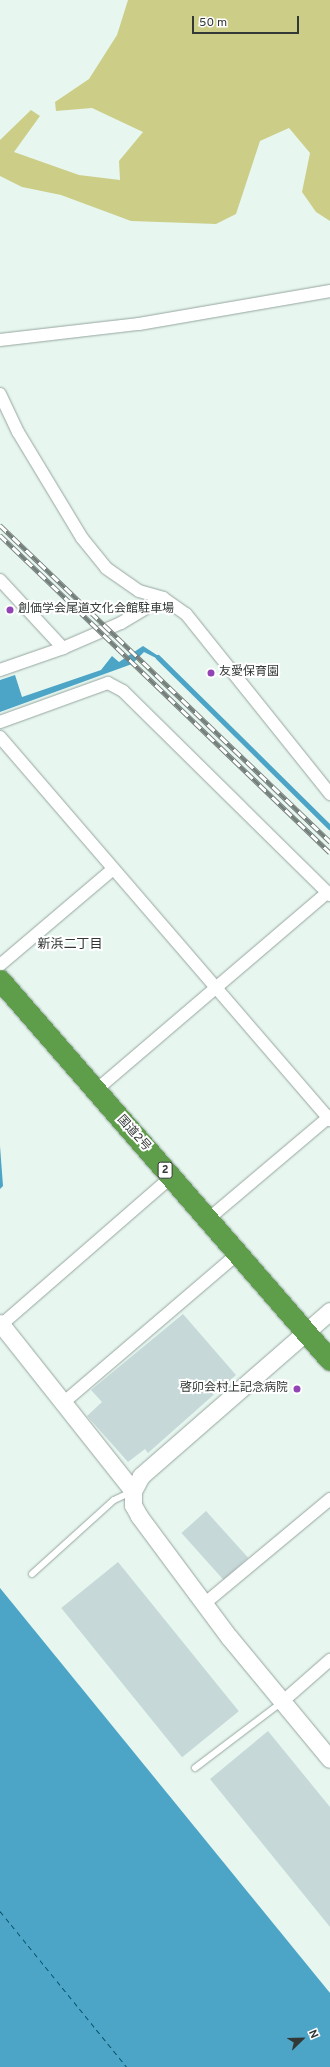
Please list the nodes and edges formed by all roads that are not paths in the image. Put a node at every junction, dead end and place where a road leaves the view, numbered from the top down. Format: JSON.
{"nodes":[{"id":1,"x":330,"y":291,"type":"edge"},
{"id":2,"x":0,"y":340,"type":"edge"},
{"id":3,"x":0,"y":394,"type":"edge"},
{"id":4,"x":0,"y":580,"type":"edge"},
{"id":5,"x":163,"y":598,"type":"junction"},
{"id":6,"x":63,"y":648,"type":"junction"},
{"id":7,"x":0,"y":670,"type":"edge"},
{"id":8,"x":0,"y":722,"type":"edge"},
{"id":9,"x":0,"y":737,"type":"edge"},
{"id":10,"x":330,"y":794,"type":"edge"},
{"id":11,"x":112,"y":870,"type":"junction"},
{"id":12,"x":329,"y":894,"type":"edge"},
{"id":13,"x":0,"y":965,"type":"edge"},
{"id":14,"x":0,"y":980,"type":"edge"},
{"id":15,"x":215,"y":987,"type":"junction"},
{"id":16,"x":95,"y":1091,"type":"junction"},
{"id":17,"x":329,"y":1118,"type":"edge"},
{"id":18,"x":172,"y":1177,"type":"junction"},
{"id":19,"x":207,"y":1220,"type":"junction"},
{"id":20,"x":236,"y":1255,"type":"junction"},
{"id":21,"x":330,"y":1311,"type":"edge"},
{"id":22,"x":1,"y":1324,"type":"edge"},
{"id":23,"x":305,"y":1332,"type":"junction"},
{"id":24,"x":330,"y":1360,"type":"edge"},
{"id":25,"x":63,"y":1403,"type":"junction"},
{"id":26,"x":133,"y":1491,"type":"junction"},
{"id":27,"x":330,"y":1499,"type":"edge"},
{"id":28,"x":32,"y":1574,"type":"dead end"},
{"id":29,"x":204,"y":1604,"type":"junction"},
{"id":30,"x":330,"y":1660,"type":"edge"},
{"id":31,"x":282,"y":1702,"type":"junction"},
{"id":32,"x":330,"y":1759,"type":"edge"},
{"id":33,"x":195,"y":1768,"type":"dead end"}],
"edges":[{"from":1,"to":2,"type":"street"},
{"from":3,"to":5,"type":"street"},
{"from":4,"to":6,"type":"street"},
{"from":5,"to":6,"type":"street"},
{"from":5,"to":10,"type":"street"},
{"from":6,"to":7,"type":"street"},
{"from":8,"to":12,"type":"street"},
{"from":9,"to":11,"type":"street"},
{"from":11,"to":13,"type":"street"},
{"from":11,"to":15,"type":"street"},
{"from":12,"to":15,"type":"street"},
{"from":14,"to":16,"type":"highway","name":"国道2号","number":"2"},
{"from":15,"to":16,"type":"street"},
{"from":15,"to":17,"type":"street"},
{"from":16,"to":18,"type":"highway","name":"国道2号","number":"2"},
{"from":17,"to":19,"type":"street"},
{"from":18,"to":19,"type":"highway","name":"国道2号","number":"2"},
{"from":18,"to":22,"type":"street"},
{"from":19,"to":20,"type":"highway","name":"国道2号","number":"2"},
{"from":20,"to":23,"type":"highway","name":"国道2号","number":"2"},
{"from":20,"to":25,"type":"street"},
{"from":21,"to":23,"type":"street"},
{"from":22,"to":25,"type":"street"},
{"from":23,"to":24,"type":"highway","name":"国道2号","number":"2"},
{"from":23,"to":26,"type":"street"},
{"from":25,"to":26,"type":"street"},
{"from":26,"to":28,"type":"lane"},
{"from":26,"to":29,"type":"street"},
{"from":27,"to":29,"type":"street"},
{"from":29,"to":31,"type":"street"},
{"from":30,"to":31,"type":"street"},
{"from":31,"to":32,"type":"street"},
{"from":31,"to":33,"type":"lane"}]}
